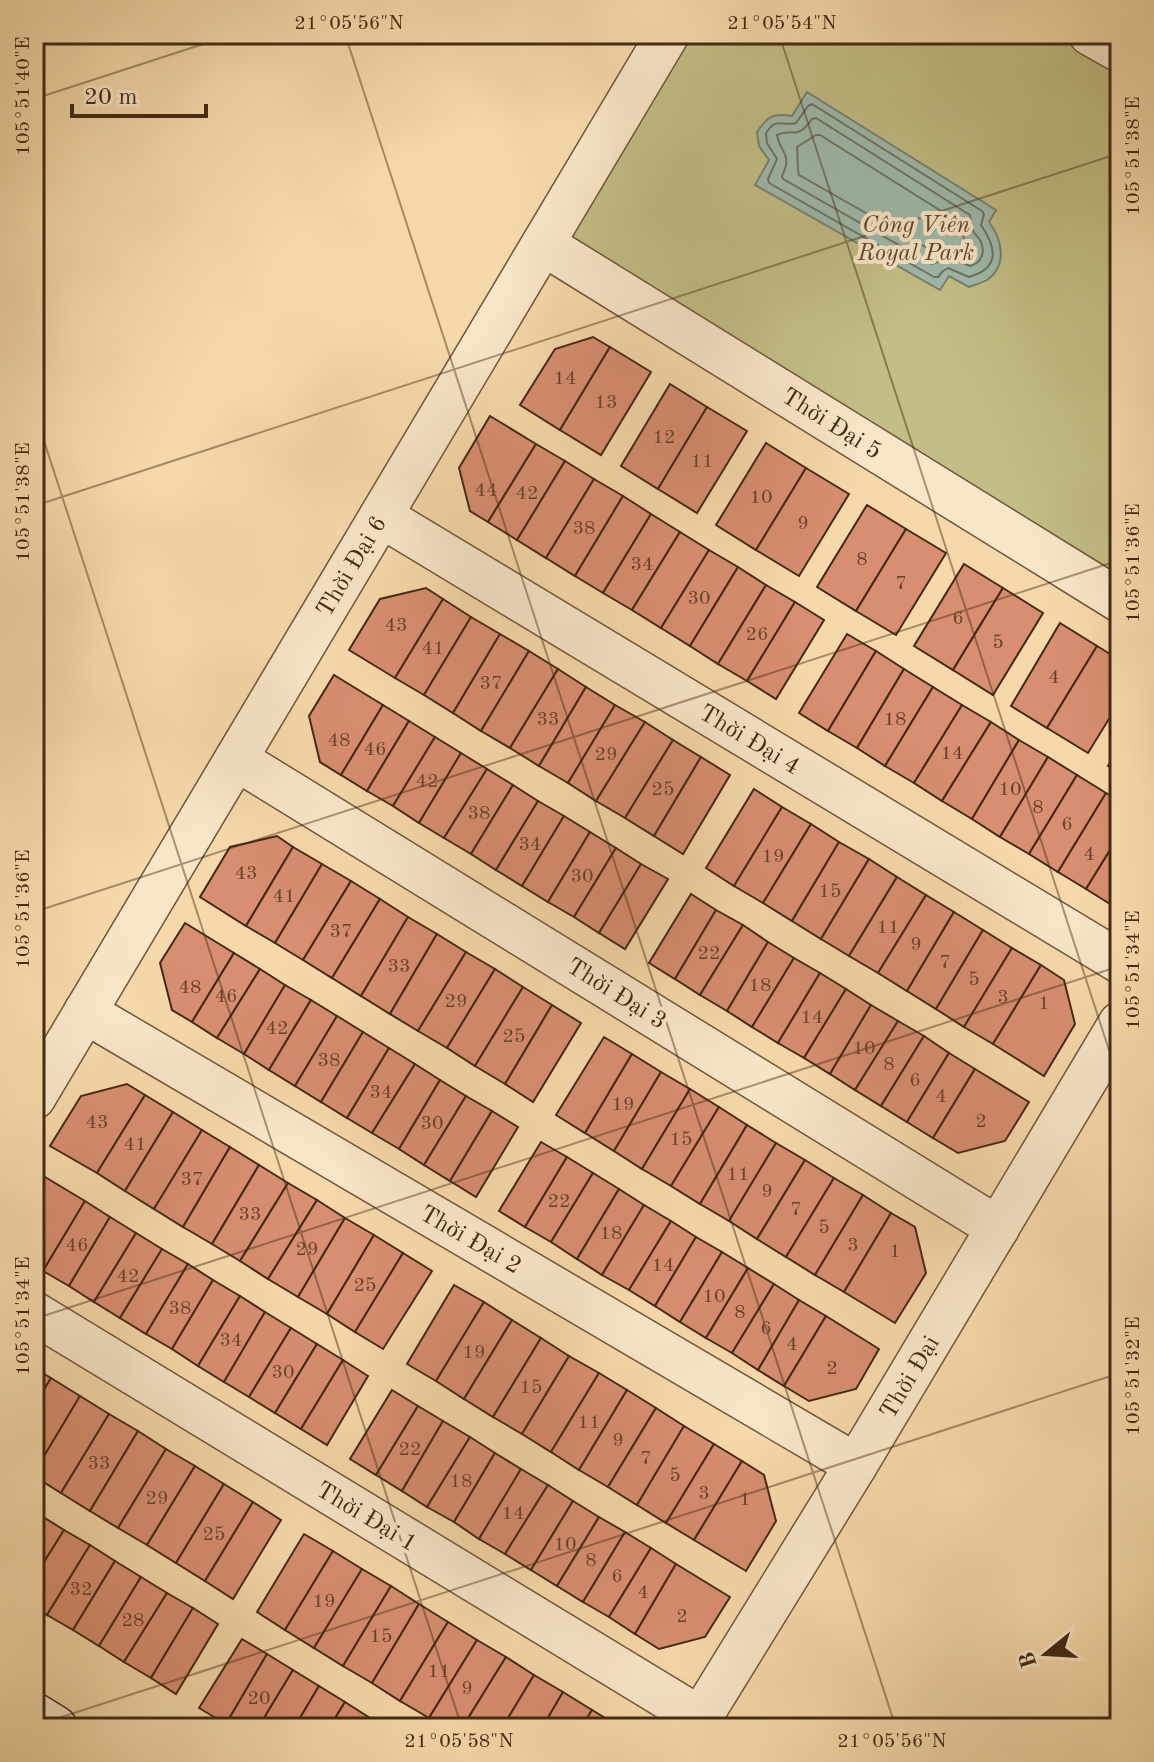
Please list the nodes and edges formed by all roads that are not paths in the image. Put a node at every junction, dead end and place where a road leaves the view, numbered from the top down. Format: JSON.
{"nodes":[{"id":1,"x":668,"y":34,"type":"edge"},
{"id":2,"x":1090,"y":34,"type":"edge"},
{"id":3,"x":1120,"y":51,"type":"edge"},
{"id":4,"x":543,"y":244,"type":"junction"},
{"id":5,"x":381,"y":516,"type":"junction"},
{"id":6,"x":1120,"y":601,"type":"edge"},
{"id":7,"x":236,"y":759,"type":"junction"},
{"id":8,"x":1120,"y":962,"type":"edge"},
{"id":9,"x":85,"y":1012,"type":"junction"},
{"id":10,"x":1120,"y":1023,"type":"edge"},
{"id":11,"x":34,"y":1098,"type":"edge"},
{"id":12,"x":998,"y":1228,"type":"junction"},
{"id":13,"x":34,"y":1313,"type":"edge"},
{"id":14,"x":856,"y":1465,"type":"junction"},
{"id":15,"x":34,"y":1715,"type":"edge"},
{"id":16,"x":697,"y":1723,"type":"edge"},
{"id":17,"x":55,"y":1728,"type":"edge"}],
"edges":[{"from":1,"to":4,"type":"street","name":"Thời Đại 6"},
{"from":2,"to":3,"type":"street"},
{"from":4,"to":5,"type":"street","name":"Thời Đại 6"},
{"from":4,"to":6,"type":"street","name":"Thời Đại 5"},
{"from":5,"to":7,"type":"street","name":"Thời Đại 6"},
{"from":5,"to":8,"type":"street","name":"Thời Đại 4"},
{"from":7,"to":9,"type":"street","name":"Thời Đại 6"},
{"from":7,"to":12,"type":"street","name":"Thời Đại 3"},
{"from":9,"to":11,"type":"street","name":"Thời Đại 6"},
{"from":9,"to":14,"type":"street","name":"Thời Đại 2"},
{"from":10,"to":12,"type":"street","name":"Thời Đại"},
{"from":12,"to":14,"type":"street","name":"Thời Đại"},
{"from":13,"to":16,"type":"street","name":"Thời Đại 1"},
{"from":14,"to":16,"type":"street","name":"Thời Đại"},
{"from":15,"to":17,"type":"street"}]}
